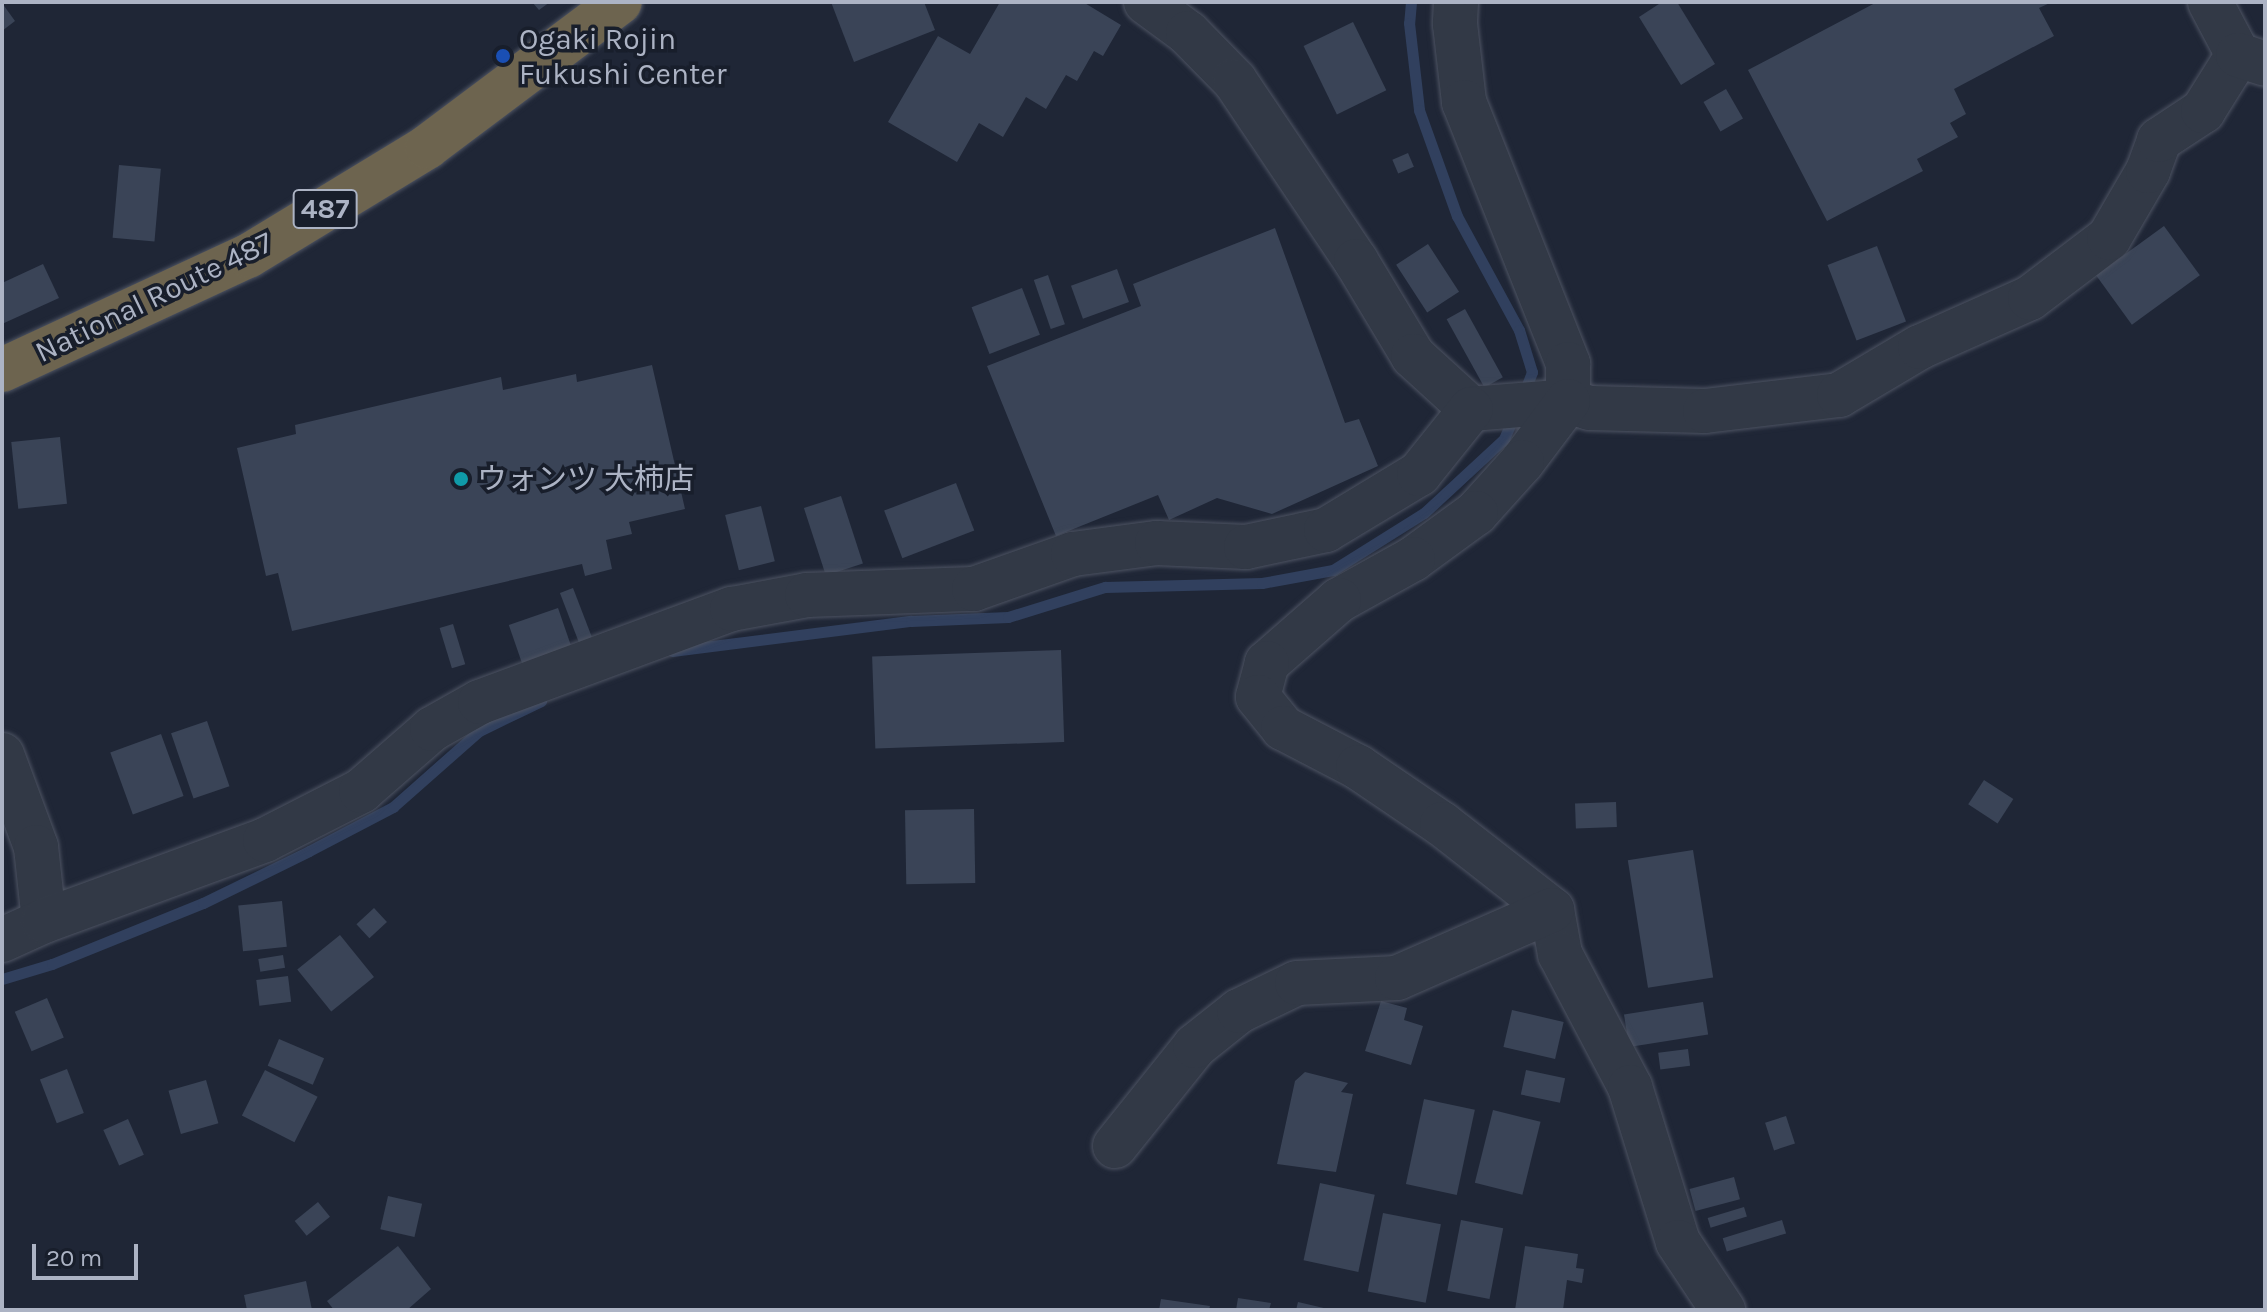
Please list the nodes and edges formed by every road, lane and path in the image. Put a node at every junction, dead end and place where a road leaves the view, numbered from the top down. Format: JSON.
{"nodes":[{"id":1,"x":620,"y":2,"type":"edge"},
{"id":2,"x":1146,"y":2,"type":"edge"},
{"id":3,"x":1456,"y":2,"type":"edge"},
{"id":4,"x":2210,"y":2,"type":"edge"},
{"id":5,"x":2252,"y":59,"type":"edge"},
{"id":6,"x":2,"y":370,"type":"edge"},
{"id":7,"x":1568,"y":401,"type":"junction"},
{"id":8,"x":1471,"y":409,"type":"junction"},
{"id":9,"x":2,"y":755,"type":"edge"},
{"id":10,"x":1552,"y":910,"type":"junction"},
{"id":11,"x":44,"y":921,"type":"junction"},
{"id":12,"x":2,"y":940,"type":"edge"},
{"id":13,"x":1115,"y":1146,"type":"dead end"},
{"id":14,"x":1723,"y":1310,"type":"edge"}],
"edges":[{"from":1,"to":6,"type":"highway","name":"National Route 487","number":"487"},
{"from":2,"to":8,"type":"street"},
{"from":3,"to":7,"type":"street"},
{"from":4,"to":5,"type":"street"},
{"from":5,"to":7,"type":"street"},
{"from":7,"to":8,"type":"street"},
{"from":7,"to":10,"type":"street"},
{"from":8,"to":11,"type":"street"},
{"from":9,"to":11,"type":"street"},
{"from":10,"to":13,"type":"street"},
{"from":10,"to":14,"type":"street"},
{"from":11,"to":12,"type":"street"}]}
